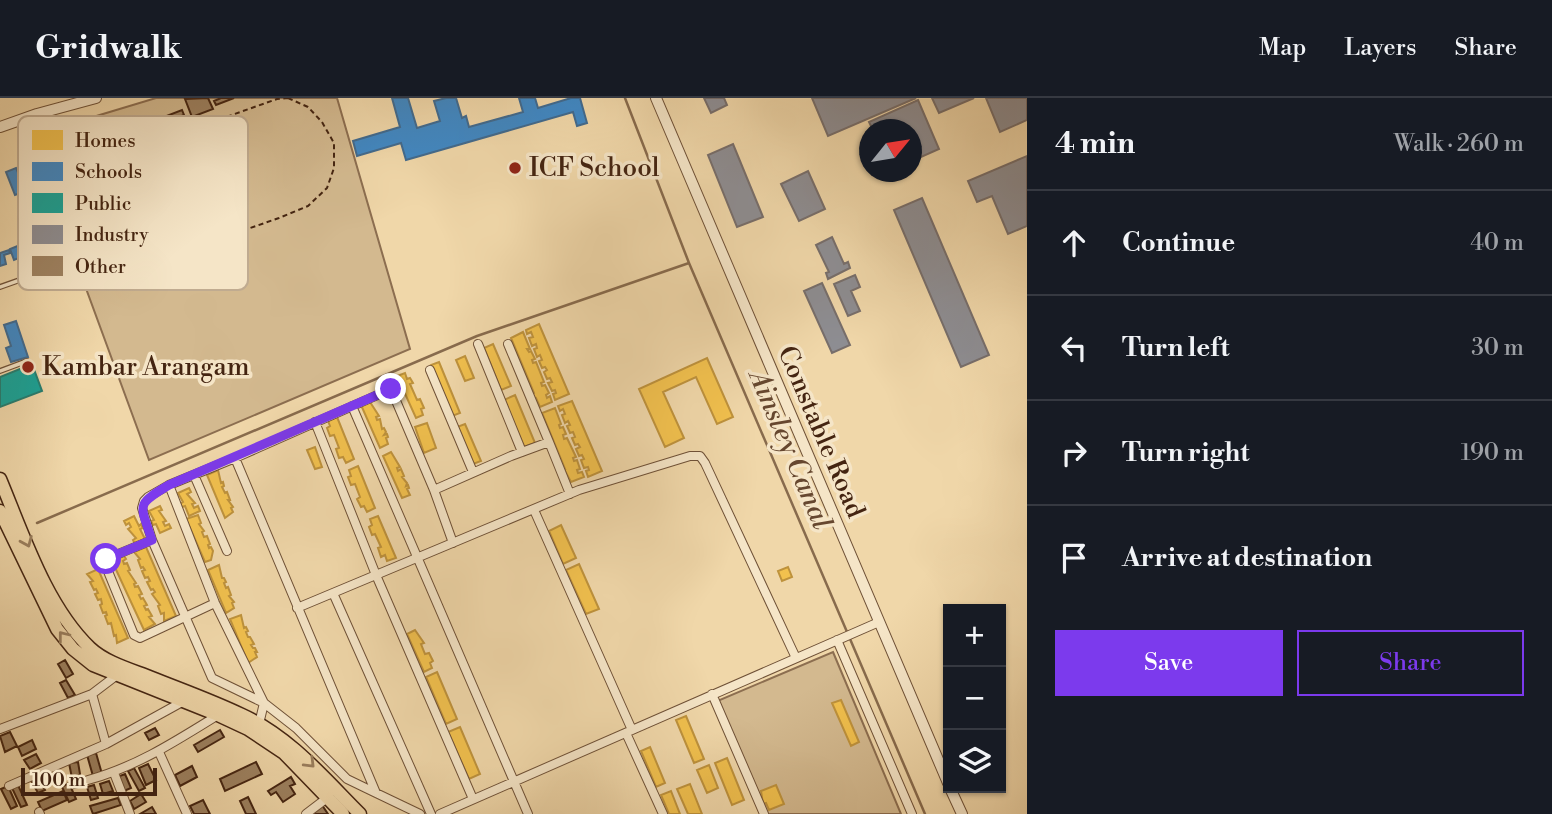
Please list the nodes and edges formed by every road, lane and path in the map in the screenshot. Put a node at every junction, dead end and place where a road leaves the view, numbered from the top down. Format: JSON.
{"nodes":[{"id":1,"x":96,"y":98,"type":"edge"},
{"id":2,"x":656,"y":98,"type":"edge"},
{"id":3,"x":31,"y":116,"type":"edge"},
{"id":4,"x":230,"y":116,"type":"edge"},
{"id":5,"x":18,"y":120,"type":"edge"},
{"id":6,"x":0,"y":127,"type":"edge"},
{"id":7,"x":248,"y":229,"type":"edge"},
{"id":8,"x":18,"y":281,"type":"edge"},
{"id":9,"x":0,"y":287,"type":"edge"},
{"id":10,"x":478,"y":344,"type":"dead end"},
{"id":11,"x":508,"y":344,"type":"dead end"},
{"id":12,"x":27,"y":361,"type":"dead end"},
{"id":13,"x":430,"y":370,"type":"dead end"},
{"id":14,"x":0,"y":371,"type":"edge"},
{"id":15,"x":352,"y":406,"type":"junction"},
{"id":16,"x":315,"y":422,"type":"junction"},
{"id":17,"x":549,"y":442,"type":"junction"},
{"id":18,"x":522,"y":452,"type":"junction"},
{"id":19,"x":235,"y":458,"type":"junction"},
{"id":20,"x":473,"y":472,"type":"junction"},
{"id":21,"x":194,"y":475,"type":"junction"},
{"id":22,"x":0,"y":479,"type":"edge"},
{"id":23,"x":169,"y":485,"type":"junction"},
{"id":24,"x":434,"y":490,"type":"junction"},
{"id":25,"x":570,"y":494,"type":"junction"},
{"id":26,"x":534,"y":510,"type":"junction"},
{"id":27,"x":0,"y":511,"type":"edge"},
{"id":28,"x":152,"y":540,"type":"junction"},
{"id":29,"x":453,"y":542,"type":"junction"},
{"id":30,"x":227,"y":551,"type":"dead end"},
{"id":31,"x":417,"y":558,"type":"junction"},
{"id":32,"x":376,"y":575,"type":"junction"},
{"id":33,"x":333,"y":593,"type":"junction"},
{"id":34,"x":215,"y":603,"type":"junction"},
{"id":35,"x":297,"y":608,"type":"junction"},
{"id":36,"x":186,"y":617,"type":"junction"},
{"id":37,"x":879,"y":622,"type":"junction"},
{"id":38,"x":845,"y":637,"type":"junction"},
{"id":39,"x":796,"y":658,"type":"junction"},
{"id":40,"x":117,"y":675,"type":"junction"},
{"id":41,"x":92,"y":694,"type":"junction"},
{"id":42,"x":712,"y":694,"type":"junction"},
{"id":43,"x":182,"y":702,"type":"junction"},
{"id":44,"x":264,"y":703,"type":"junction"},
{"id":45,"x":218,"y":715,"type":"junction"},
{"id":46,"x":259,"y":724,"type":"junction"},
{"id":47,"x":0,"y":729,"type":"edge"},
{"id":48,"x":629,"y":731,"type":"junction"},
{"id":49,"x":106,"y":744,"type":"junction"},
{"id":50,"x":159,"y":752,"type":"junction"},
{"id":51,"x":943,"y":771,"type":"edge"},
{"id":52,"x":114,"y":773,"type":"junction"},
{"id":53,"x":88,"y":780,"type":"dead end"},
{"id":54,"x":512,"y":782,"type":"junction"},
{"id":55,"x":9,"y":786,"type":"dead end"},
{"id":56,"x":376,"y":793,"type":"junction"},
{"id":57,"x":952,"y":793,"type":"edge"},
{"id":58,"x":327,"y":798,"type":"junction"},
{"id":59,"x":473,"y":799,"type":"junction"},
{"id":60,"x":130,"y":814,"type":"edge"},
{"id":61,"x":187,"y":814,"type":"edge"},
{"id":62,"x":306,"y":814,"type":"edge"},
{"id":63,"x":343,"y":814,"type":"edge"},
{"id":64,"x":360,"y":814,"type":"edge"},
{"id":65,"x":420,"y":814,"type":"edge"},
{"id":66,"x":431,"y":814,"type":"edge"},
{"id":67,"x":440,"y":814,"type":"edge"},
{"id":68,"x":528,"y":814,"type":"edge"},
{"id":69,"x":663,"y":814,"type":"edge"},
{"id":70,"x":764,"y":814,"type":"edge"},
{"id":71,"x":912,"y":814,"type":"edge"},
{"id":72,"x":962,"y":814,"type":"edge"}],
"edges":[{"from":1,"to":3,"type":"street"},
{"from":2,"to":37,"type":"street","name":"Constable Road"},
{"from":4,"to":7,"type":"path"},
{"from":5,"to":6,"type":"street"},
{"from":8,"to":9,"type":"lane"},
{"from":10,"to":18,"type":"street"},
{"from":11,"to":17,"type":"street"},
{"from":12,"to":14,"type":"lane"},
{"from":13,"to":20,"type":"street"},
{"from":15,"to":16,"type":"street"},
{"from":15,"to":24,"type":"street"},
{"from":15,"to":31,"type":"street"},
{"from":16,"to":19,"type":"street"},
{"from":16,"to":32,"type":"street"},
{"from":17,"to":18,"type":"street"},
{"from":17,"to":25,"type":"street"},
{"from":18,"to":20,"type":"street"},
{"from":19,"to":21,"type":"street"},
{"from":19,"to":35,"type":"street"},
{"from":20,"to":24,"type":"street"},
{"from":21,"to":23,"type":"street"},
{"from":21,"to":30,"type":"street"},
{"from":22,"to":46,"type":"main road","one_way":true},
{"from":23,"to":28,"type":"street"},
{"from":23,"to":34,"type":"street"},
{"from":24,"to":29,"type":"street"},
{"from":25,"to":26,"type":"street"},
{"from":25,"to":39,"type":"street"},
{"from":26,"to":29,"type":"street"},
{"from":26,"to":48,"type":"street"},
{"from":40,"to":27,"type":"main road","one_way":true},
{"from":28,"to":36,"type":"street"},
{"from":28,"to":36,"type":"street"},
{"from":29,"to":31,"type":"street"},
{"from":31,"to":32,"type":"street"},
{"from":31,"to":54,"type":"street"},
{"from":32,"to":33,"type":"street"},
{"from":32,"to":59,"type":"street"},
{"from":33,"to":35,"type":"street"},
{"from":33,"to":66,"type":"street"},
{"from":34,"to":36,"type":"street"},
{"from":34,"to":44,"type":"street"},
{"from":35,"to":56,"type":"street"},
{"from":36,"to":44,"type":"street"},
{"from":37,"to":38,"type":"street"},
{"from":37,"to":51,"type":"street","name":"Constable Road"},
{"from":38,"to":39,"type":"street"},
{"from":38,"to":71,"type":"street"},
{"from":39,"to":42,"type":"street"},
{"from":40,"to":41,"type":"street"},
{"from":40,"to":43,"type":"main road"},
{"from":41,"to":47,"type":"street"},
{"from":41,"to":49,"type":"street"},
{"from":42,"to":48,"type":"street"},
{"from":42,"to":70,"type":"street"},
{"from":43,"to":45,"type":"main road"},
{"from":43,"to":49,"type":"street"},
{"from":44,"to":46,"type":"street"},
{"from":44,"to":56,"type":"street"},
{"from":45,"to":50,"type":"street"},
{"from":45,"to":58,"type":"main road"},
{"from":46,"to":64,"type":"main road","one_way":true},
{"from":48,"to":54,"type":"street"},
{"from":48,"to":69,"type":"street"},
{"from":49,"to":55,"type":"street"},
{"from":50,"to":52,"type":"street"},
{"from":50,"to":61,"type":"street"},
{"from":52,"to":53,"type":"street"},
{"from":52,"to":60,"type":"street"},
{"from":54,"to":59,"type":"street"},
{"from":54,"to":68,"type":"street"},
{"from":56,"to":65,"type":"street"},
{"from":57,"to":72,"type":"street"},
{"from":58,"to":62,"type":"street"},
{"from":58,"to":63,"type":"main road"},
{"from":59,"to":67,"type":"street"}]}
